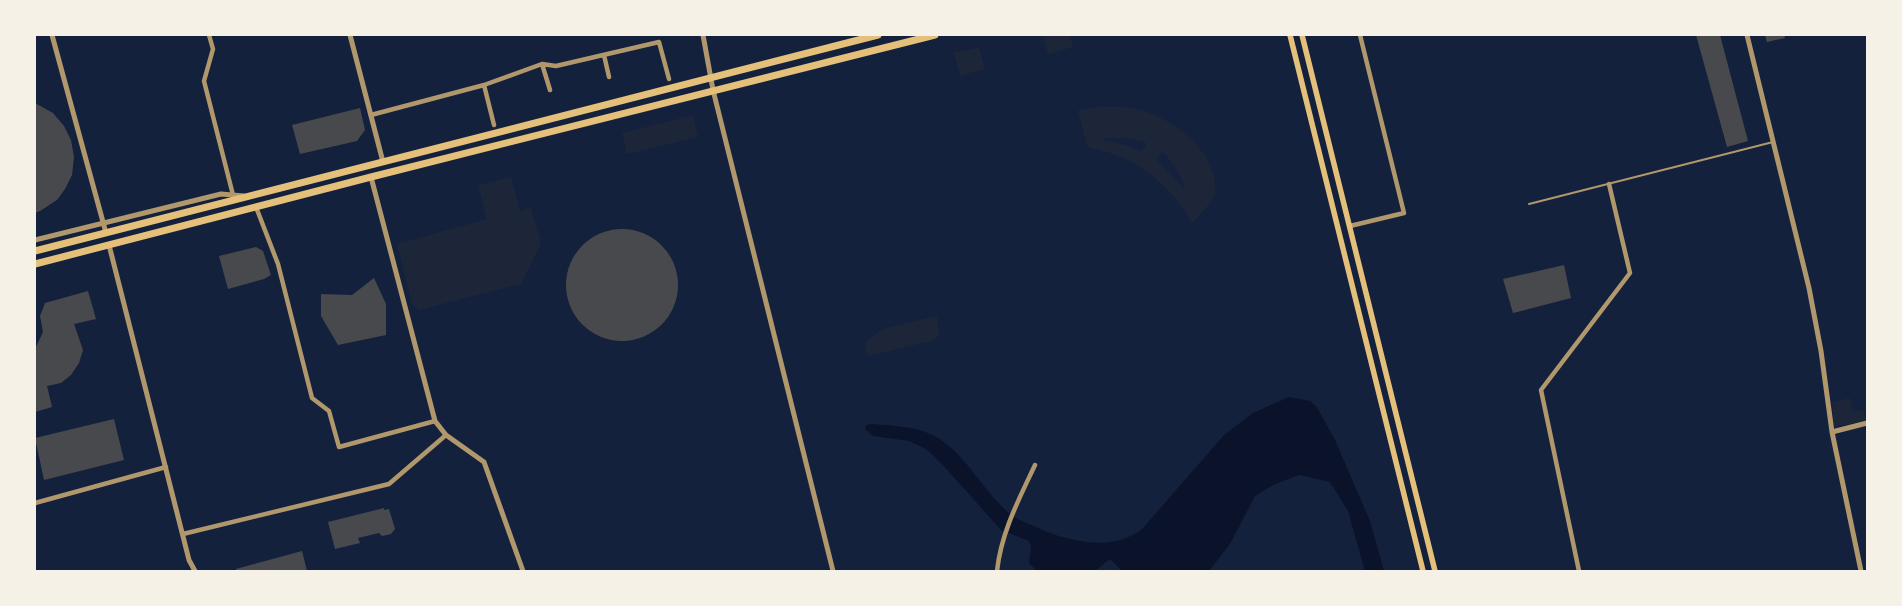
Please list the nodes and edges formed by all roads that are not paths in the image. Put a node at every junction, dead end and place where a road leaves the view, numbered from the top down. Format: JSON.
{"nodes":[{"id":1,"x":52,"y":35,"type":"edge"},
{"id":2,"x":210,"y":35,"type":"edge"},
{"id":3,"x":350,"y":35,"type":"edge"},
{"id":4,"x":702,"y":35,"type":"edge"},
{"id":5,"x":878,"y":35,"type":"edge"},
{"id":6,"x":935,"y":35,"type":"edge"},
{"id":7,"x":1290,"y":35,"type":"edge"},
{"id":8,"x":1302,"y":35,"type":"edge"},
{"id":9,"x":1360,"y":35,"type":"edge"},
{"id":10,"x":1747,"y":35,"type":"edge"},
{"id":11,"x":604,"y":55,"type":"junction"},
{"id":12,"x":542,"y":64,"type":"junction"},
{"id":13,"x":609,"y":77,"type":"dead end"},
{"id":14,"x":711,"y":78,"type":"junction"},
{"id":15,"x":669,"y":79,"type":"dead end"},
{"id":16,"x":484,"y":85,"type":"junction"},
{"id":17,"x":550,"y":90,"type":"dead end"},
{"id":18,"x":713,"y":90,"type":"junction"},
{"id":19,"x":371,"y":115,"type":"junction"},
{"id":20,"x":494,"y":124,"type":"dead end"},
{"id":21,"x":1773,"y":142,"type":"junction"},
{"id":22,"x":383,"y":162,"type":"junction"},
{"id":23,"x":371,"y":176,"type":"junction"},
{"id":24,"x":1609,"y":184,"type":"junction"},
{"id":25,"x":233,"y":195,"type":"junction"},
{"id":26,"x":248,"y":196,"type":"junction"},
{"id":27,"x":1529,"y":204,"type":"dead end"},
{"id":28,"x":256,"y":207,"type":"junction"},
{"id":29,"x":104,"y":223,"type":"junction"},
{"id":30,"x":1350,"y":226,"type":"junction"},
{"id":31,"x":106,"y":233,"type":"junction"},
{"id":32,"x":35,"y":240,"type":"edge"},
{"id":33,"x":109,"y":245,"type":"junction"},
{"id":34,"x":35,"y":251,"type":"edge"},
{"id":35,"x":35,"y":264,"type":"edge"},
{"id":36,"x":435,"y":421,"type":"junction"},
{"id":37,"x":1867,"y":423,"type":"edge"},
{"id":38,"x":1832,"y":432,"type":"junction"},
{"id":39,"x":446,"y":436,"type":"junction"},
{"id":40,"x":1035,"y":464,"type":"dead end"},
{"id":41,"x":166,"y":467,"type":"junction"},
{"id":42,"x":35,"y":503,"type":"edge"},
{"id":43,"x":183,"y":534,"type":"junction"},
{"id":44,"x":195,"y":571,"type":"edge"},
{"id":45,"x":523,"y":571,"type":"edge"},
{"id":46,"x":832,"y":571,"type":"edge"},
{"id":47,"x":997,"y":571,"type":"edge"},
{"id":48,"x":1423,"y":571,"type":"edge"},
{"id":49,"x":1435,"y":571,"type":"edge"},
{"id":50,"x":1579,"y":571,"type":"edge"},
{"id":51,"x":1861,"y":571,"type":"edge"}],
"edges":[{"from":1,"to":29,"type":"street"},
{"from":2,"to":25,"type":"street"},
{"from":3,"to":19,"type":"street"},
{"from":4,"to":14,"type":"street"},
{"from":5,"to":14,"type":"main road"},
{"from":6,"to":18,"type":"main road"},
{"from":7,"to":48,"type":"main road"},
{"from":8,"to":30,"type":"main road"},
{"from":9,"to":30,"type":"street"},
{"from":10,"to":21,"type":"street"},
{"from":11,"to":12,"type":"street"},
{"from":11,"to":13,"type":"street"},
{"from":11,"to":15,"type":"street"},
{"from":12,"to":16,"type":"street"},
{"from":12,"to":17,"type":"street"},
{"from":14,"to":18,"type":"street"},
{"from":14,"to":22,"type":"main road"},
{"from":16,"to":19,"type":"street"},
{"from":16,"to":20,"type":"street"},
{"from":18,"to":23,"type":"main road"},
{"from":18,"to":46,"type":"street"},
{"from":19,"to":22,"type":"street"},
{"from":21,"to":24,"type":"lane"},
{"from":21,"to":38,"type":"street"},
{"from":22,"to":26,"type":"main road"},
{"from":23,"to":28,"type":"main road"},
{"from":23,"to":36,"type":"street"},
{"from":24,"to":27,"type":"lane"},
{"from":24,"to":50,"type":"street"},
{"from":25,"to":26,"type":"street"},
{"from":25,"to":29,"type":"street"},
{"from":26,"to":31,"type":"main road"},
{"from":28,"to":33,"type":"main road"},
{"from":28,"to":36,"type":"street"},
{"from":29,"to":31,"type":"street"},
{"from":29,"to":32,"type":"street"},
{"from":30,"to":49,"type":"main road"},
{"from":31,"to":34,"type":"main road"},
{"from":33,"to":35,"type":"main road"},
{"from":33,"to":41,"type":"street"},
{"from":36,"to":39,"type":"street"},
{"from":37,"to":38,"type":"street"},
{"from":38,"to":51,"type":"street"},
{"from":39,"to":43,"type":"street"},
{"from":39,"to":45,"type":"street"},
{"from":40,"to":47,"type":"street"},
{"from":41,"to":42,"type":"street"},
{"from":41,"to":43,"type":"street"},
{"from":43,"to":44,"type":"street"}]}
